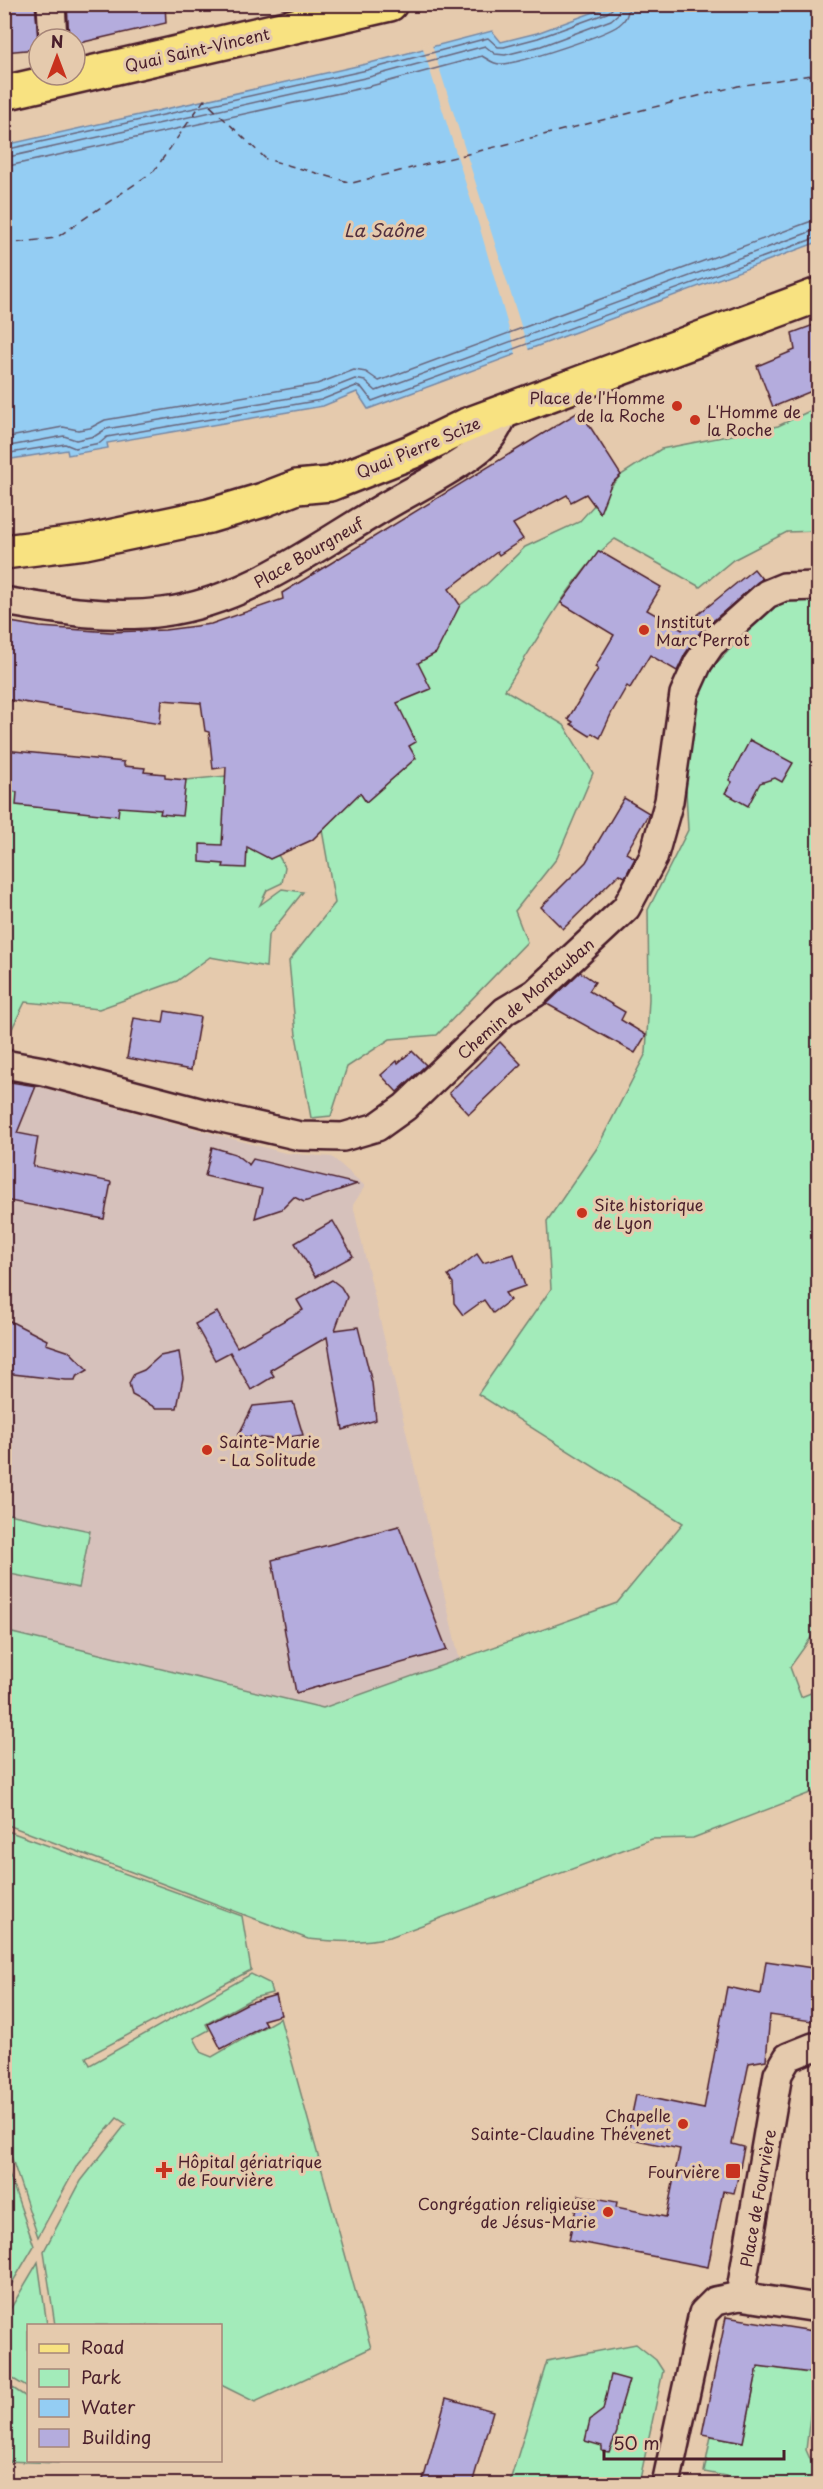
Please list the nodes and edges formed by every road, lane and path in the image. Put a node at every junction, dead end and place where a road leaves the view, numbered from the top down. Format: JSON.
{"nodes":[{"id":1,"x":51,"y":4,"type":"edge"},
{"id":2,"x":390,"y":4,"type":"edge"},
{"id":3,"x":52,"y":27,"type":"edge"},
{"id":4,"x":87,"y":71,"type":"edge"},
{"id":5,"x":27,"y":86,"type":"edge"},
{"id":6,"x":4,"y":93,"type":"edge"},
{"id":7,"x":819,"y":295,"type":"edge"},
{"id":8,"x":505,"y":411,"type":"junction"},
{"id":9,"x":4,"y":552,"type":"edge"},
{"id":10,"x":819,"y":586,"type":"edge"},
{"id":11,"x":4,"y":601,"type":"edge"},
{"id":12,"x":4,"y":1064,"type":"edge"},
{"id":13,"x":819,"y":2048,"type":"edge"},
{"id":14,"x":740,"y":2296,"type":"junction"},
{"id":15,"x":819,"y":2308,"type":"edge"},
{"id":16,"x":666,"y":2484,"type":"edge"}],
"edges":[{"from":1,"to":3,"type":"street"},
{"from":2,"to":4,"type":"main road","name":"Quai Saint-Vincent"},
{"from":5,"to":6,"type":"main road","name":"Quai Saint-Vincent"},
{"from":7,"to":8,"type":"main road","name":"Quai Pierre Scize"},
{"from":8,"to":9,"type":"main road","name":"Quai Pierre Scize"},
{"from":8,"to":11,"type":"street","name":"Place Bourgneuf"},
{"from":10,"to":12,"type":"street","name":"Chemin de Montauban"},
{"from":13,"to":14,"type":"street","name":"Place de Fourvière"},
{"from":14,"to":15,"type":"street"},
{"from":14,"to":16,"type":"street"}]}
